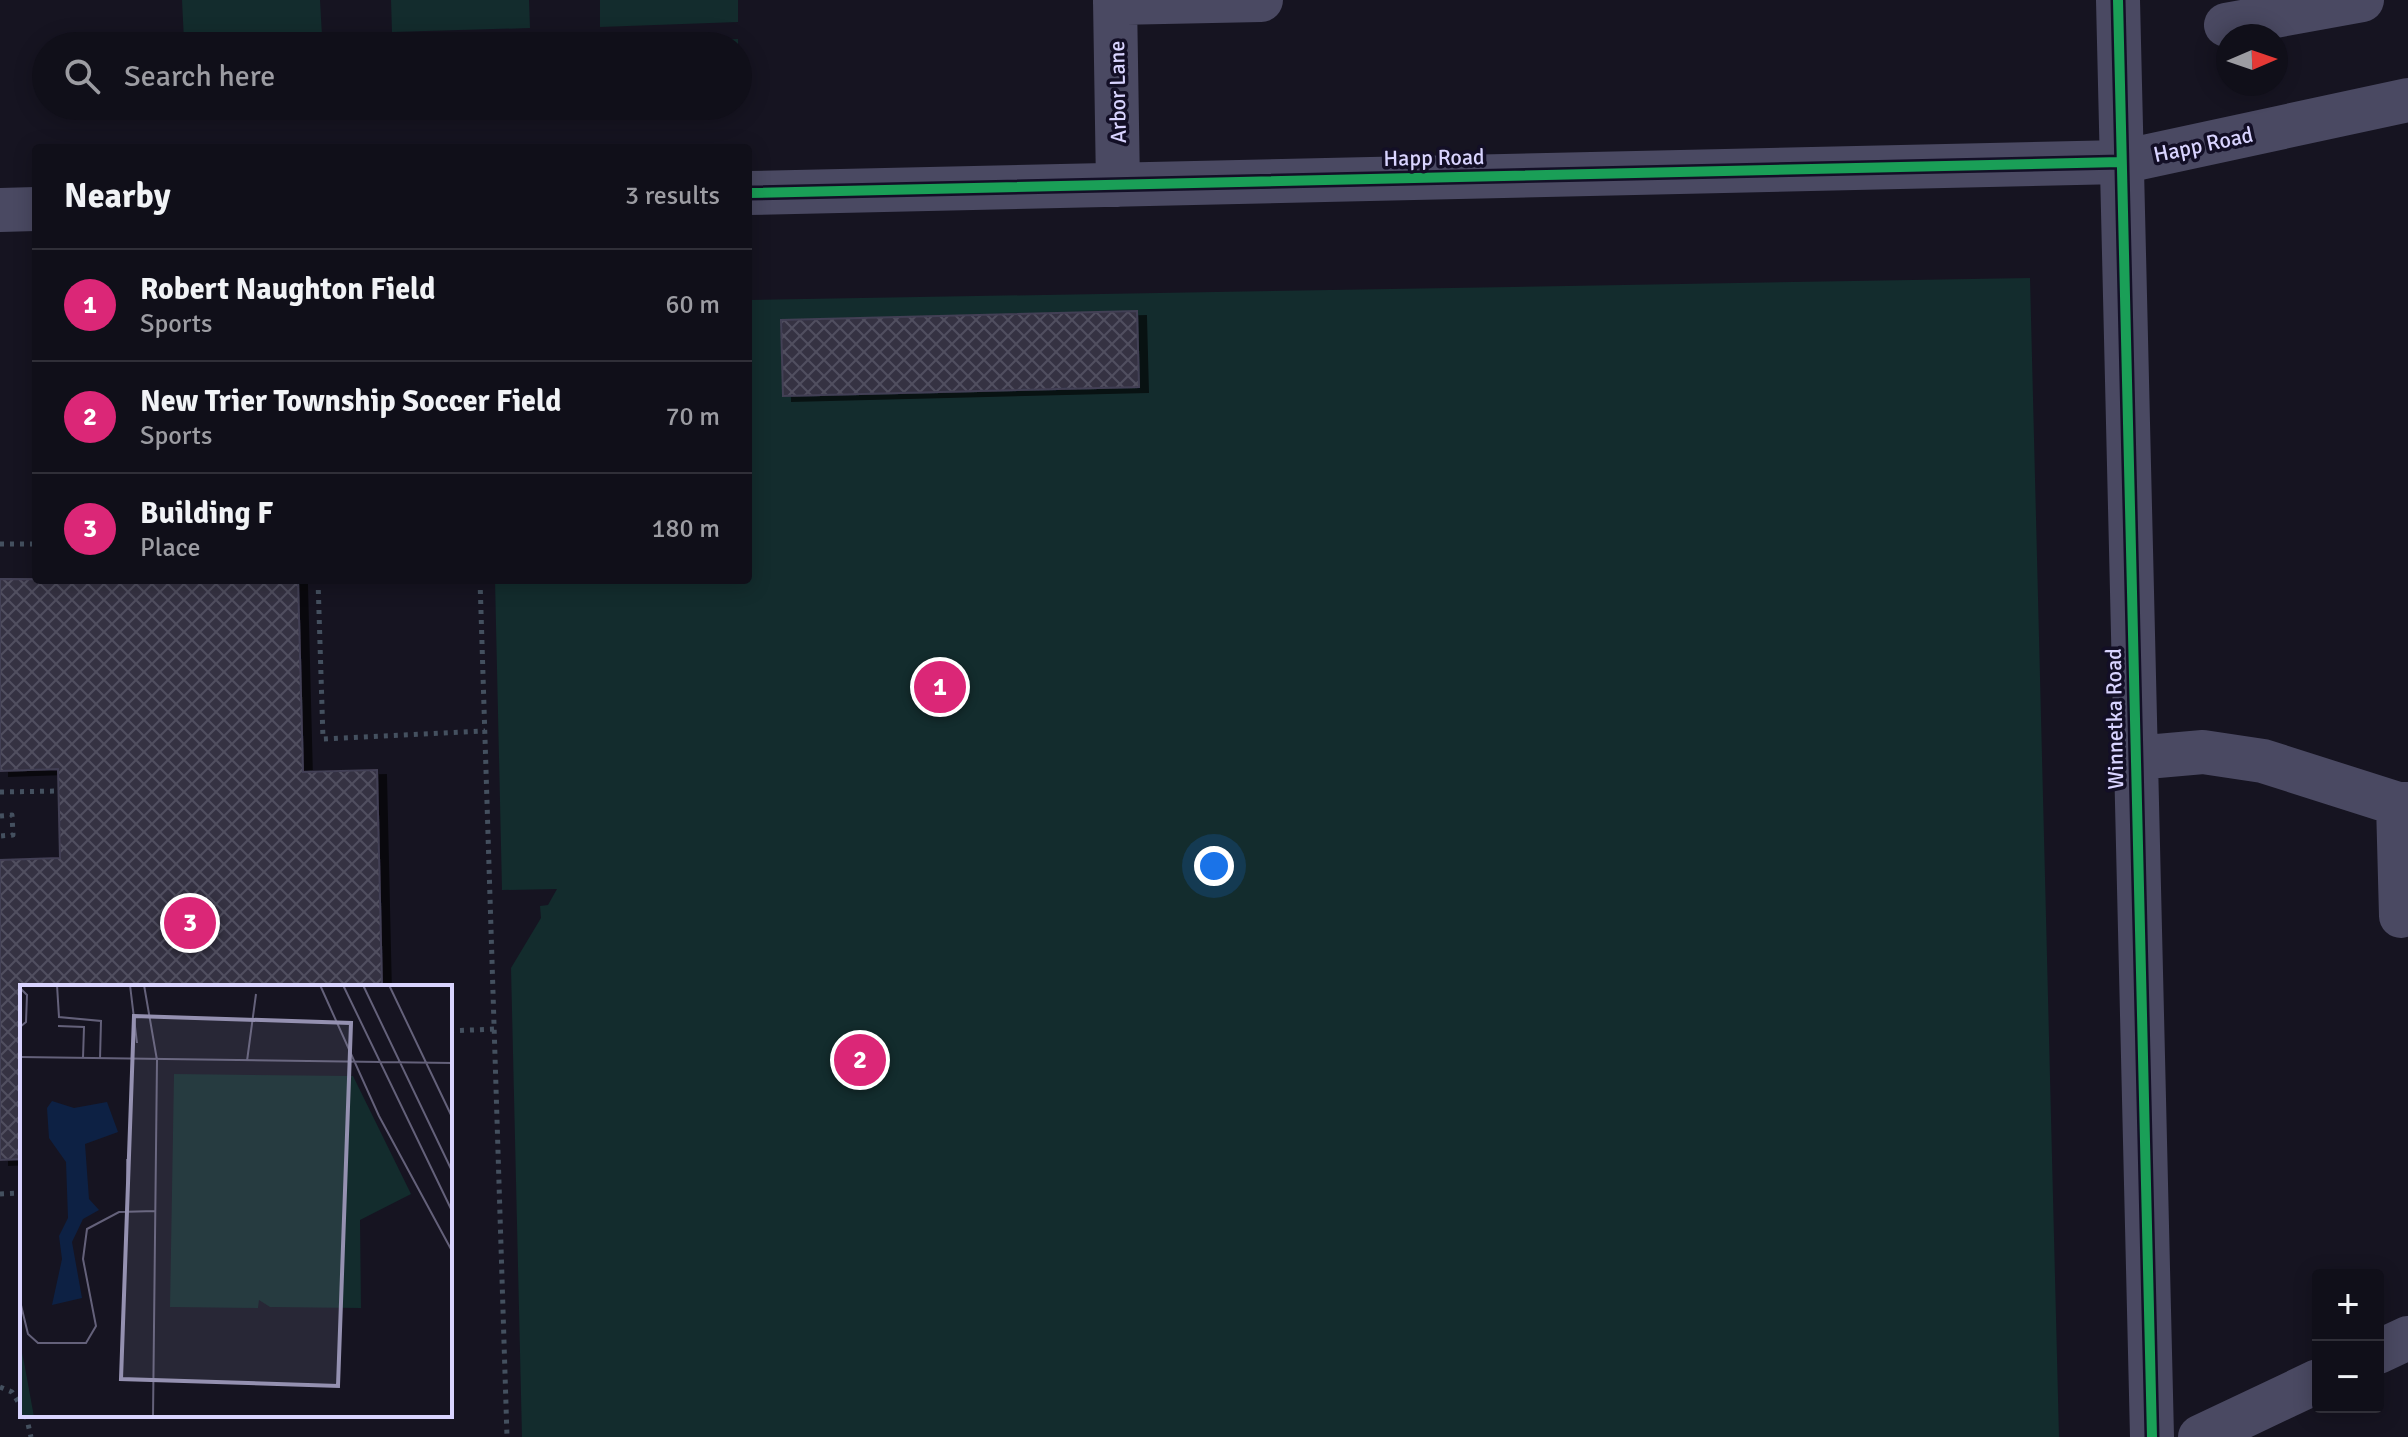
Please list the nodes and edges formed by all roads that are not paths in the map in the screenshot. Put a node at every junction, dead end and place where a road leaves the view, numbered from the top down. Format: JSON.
{"nodes":[{"id":1,"x":1261,"y":0,"type":"edge"},
{"id":2,"x":2118,"y":0,"type":"edge"},
{"id":3,"x":2362,"y":0,"type":"edge"},
{"id":4,"x":1115,"y":2,"type":"edge"},
{"id":5,"x":2231,"y":24,"type":"edge"},
{"id":6,"x":2408,"y":100,"type":"edge"},
{"id":7,"x":2121,"y":162,"type":"junction"},
{"id":8,"x":1118,"y":185,"type":"junction"},
{"id":9,"x":752,"y":193,"type":"edge"},
{"id":10,"x":32,"y":209,"type":"edge"},
{"id":11,"x":0,"y":210,"type":"edge"},
{"id":12,"x":2135,"y":758,"type":"junction"},
{"id":13,"x":2403,"y":804,"type":"edge"},
{"id":14,"x":2401,"y":916,"type":"dead end"},
{"id":15,"x":2408,"y":1338,"type":"edge"},
{"id":16,"x":2384,"y":1349,"type":"edge"},
{"id":17,"x":2312,"y":1384,"type":"edge"},
{"id":18,"x":2152,"y":1437,"type":"edge"},
{"id":19,"x":2200,"y":1437,"type":"edge"}],
"edges":[{"from":1,"to":4,"type":"street"},
{"from":2,"to":7,"type":"street","name":"Winnetka Road"},
{"from":3,"to":5,"type":"street"},
{"from":4,"to":8,"type":"street","name":"Arbor Lane"},
{"from":6,"to":7,"type":"street","name":"Happ Road"},
{"from":7,"to":8,"type":"street","name":"Happ Road"},
{"from":7,"to":12,"type":"street","name":"Winnetka Road"},
{"from":8,"to":9,"type":"street","name":"Happ Road"},
{"from":10,"to":11,"type":"street"},
{"from":12,"to":13,"type":"street"},
{"from":12,"to":18,"type":"street","name":"Winnetka Road"},
{"from":13,"to":14,"type":"street"},
{"from":15,"to":16,"type":"street"},
{"from":17,"to":19,"type":"street"}]}
